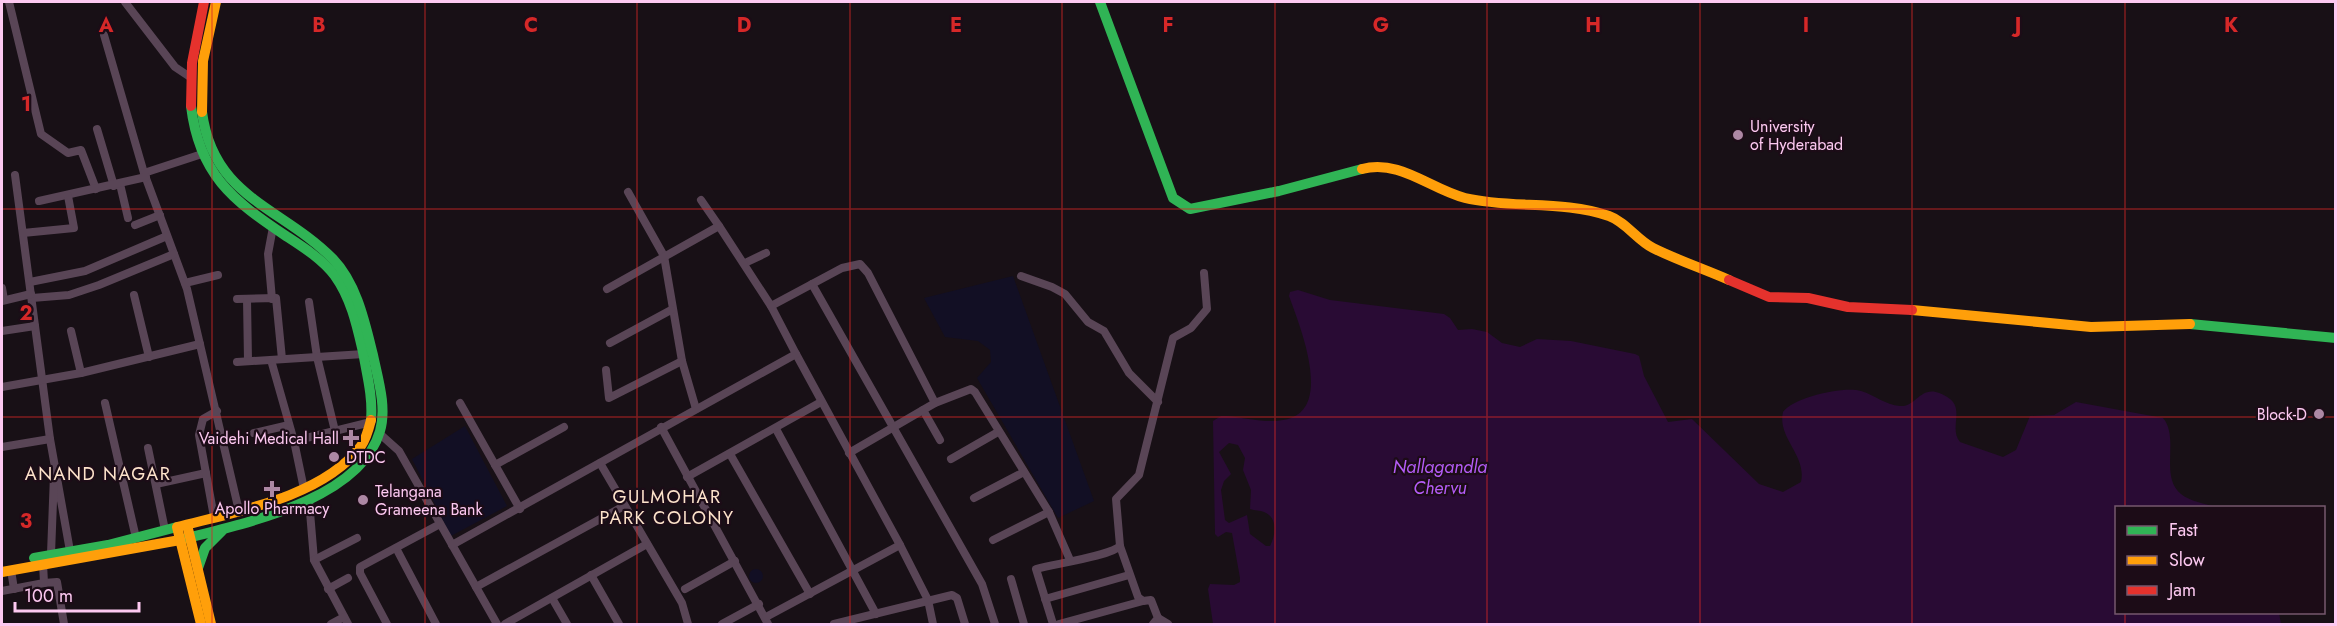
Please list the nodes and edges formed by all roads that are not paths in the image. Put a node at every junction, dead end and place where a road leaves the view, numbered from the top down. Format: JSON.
{"nodes":[{"id":1,"x":9,"y":2,"type":"edge"},
{"id":2,"x":125,"y":2,"type":"edge"},
{"id":3,"x":204,"y":2,"type":"edge"},
{"id":4,"x":216,"y":2,"type":"edge"},
{"id":5,"x":1100,"y":2,"type":"edge"},
{"id":6,"x":104,"y":34,"type":"dead end"},
{"id":7,"x":190,"y":77,"type":"junction"},
{"id":8,"x":97,"y":129,"type":"dead end"},
{"id":9,"x":202,"y":154,"type":"junction"},
{"id":10,"x":15,"y":175,"type":"dead end"},
{"id":11,"x":145,"y":175,"type":"junction"},
{"id":12,"x":117,"y":185,"type":"junction"},
{"id":13,"x":96,"y":189,"type":"junction"},
{"id":14,"x":628,"y":192,"type":"dead end"},
{"id":15,"x":68,"y":196,"type":"junction"},
{"id":16,"x":701,"y":200,"type":"dead end"},
{"id":17,"x":39,"y":201,"type":"dead end"},
{"id":18,"x":160,"y":215,"type":"junction"},
{"id":19,"x":128,"y":218,"type":"dead end"},
{"id":20,"x":135,"y":225,"type":"dead end"},
{"id":21,"x":719,"y":226,"type":"junction"},
{"id":22,"x":273,"y":227,"type":"junction"},
{"id":23,"x":23,"y":233,"type":"junction"},
{"id":24,"x":167,"y":236,"type":"junction"},
{"id":25,"x":766,"y":253,"type":"dead end"},
{"id":26,"x":174,"y":254,"type":"junction"},
{"id":27,"x":664,"y":256,"type":"junction"},
{"id":28,"x":745,"y":263,"type":"junction"},
{"id":29,"x":1204,"y":273,"type":"dead end"},
{"id":30,"x":218,"y":275,"type":"dead end"},
{"id":31,"x":1021,"y":276,"type":"dead end"},
{"id":32,"x":30,"y":282,"type":"junction"},
{"id":33,"x":185,"y":283,"type":"junction"},
{"id":34,"x":812,"y":284,"type":"junction"},
{"id":35,"x":2,"y":288,"type":"edge"},
{"id":36,"x":607,"y":289,"type":"dead end"},
{"id":37,"x":134,"y":295,"type":"dead end"},
{"id":38,"x":31,"y":296,"type":"junction"},
{"id":39,"x":237,"y":299,"type":"dead end"},
{"id":40,"x":247,"y":299,"type":"junction"},
{"id":41,"x":272,"y":299,"type":"junction"},
{"id":42,"x":3,"y":300,"type":"edge"},
{"id":43,"x":309,"y":302,"type":"dead end"},
{"id":44,"x":771,"y":306,"type":"junction"},
{"id":45,"x":671,"y":310,"type":"junction"},
{"id":46,"x":35,"y":326,"type":"junction"},
{"id":47,"x":2,"y":331,"type":"edge"},
{"id":48,"x":71,"y":331,"type":"dead end"},
{"id":49,"x":2336,"y":338,"type":"edge"},
{"id":50,"x":610,"y":343,"type":"dead end"},
{"id":51,"x":200,"y":344,"type":"junction"},
{"id":52,"x":364,"y":354,"type":"junction"},
{"id":53,"x":796,"y":354,"type":"junction"},
{"id":54,"x":149,"y":357,"type":"junction"},
{"id":55,"x":317,"y":357,"type":"junction"},
{"id":56,"x":282,"y":359,"type":"junction"},
{"id":57,"x":271,"y":360,"type":"junction"},
{"id":58,"x":248,"y":361,"type":"junction"},
{"id":59,"x":682,"y":361,"type":"junction"},
{"id":60,"x":237,"y":362,"type":"dead end"},
{"id":61,"x":606,"y":370,"type":"dead end"},
{"id":62,"x":81,"y":374,"type":"junction"},
{"id":63,"x":42,"y":381,"type":"junction"},
{"id":64,"x":2,"y":387,"type":"edge"},
{"id":65,"x":821,"y":402,"type":"junction"},
{"id":66,"x":1158,"y":402,"type":"junction"},
{"id":67,"x":105,"y":403,"type":"dead end"},
{"id":68,"x":460,"y":403,"type":"dead end"},
{"id":69,"x":935,"y":403,"type":"junction"},
{"id":70,"x":696,"y":409,"type":"junction"},
{"id":71,"x":923,"y":410,"type":"junction"},
{"id":72,"x":217,"y":411,"type":"junction"},
{"id":73,"x":371,"y":422,"type":"junction"},
{"id":74,"x":289,"y":425,"type":"junction"},
{"id":75,"x":564,"y":427,"type":"dead end"},
{"id":76,"x":661,"y":427,"type":"junction"},
{"id":77,"x":893,"y":427,"type":"junction"},
{"id":78,"x":776,"y":429,"type":"junction"},
{"id":79,"x":335,"y":431,"type":"junction"},
{"id":80,"x":998,"y":432,"type":"junction"},
{"id":81,"x":254,"y":433,"type":"dead end"},
{"id":82,"x":380,"y":434,"type":"junction"},
{"id":83,"x":50,"y":439,"type":"junction"},
{"id":84,"x":940,"y":440,"type":"dead end"},
{"id":85,"x":294,"y":441,"type":"junction"},
{"id":86,"x":2,"y":447,"type":"edge"},
{"id":87,"x":148,"y":448,"type":"dead end"},
{"id":88,"x":849,"y":453,"type":"junction"},
{"id":89,"x":730,"y":454,"type":"junction"},
{"id":90,"x":951,"y":459,"type":"dead end"},
{"id":91,"x":600,"y":463,"type":"junction"},
{"id":92,"x":495,"y":465,"type":"junction"},
{"id":93,"x":55,"y":468,"type":"junction"},
{"id":94,"x":1024,"y":472,"type":"junction"},
{"id":95,"x":206,"y":473,"type":"junction"},
{"id":96,"x":687,"y":477,"type":"junction"},
{"id":97,"x":156,"y":484,"type":"junction"},
{"id":98,"x":304,"y":489,"type":"junction"},
{"id":99,"x":974,"y":498,"type":"dead end"},
{"id":100,"x":309,"y":500,"type":"junction"},
{"id":101,"x":624,"y":506,"type":"junction"},
{"id":102,"x":520,"y":509,"type":"junction"},
{"id":103,"x":239,"y":511,"type":"junction"},
{"id":104,"x":1049,"y":512,"type":"junction"},
{"id":105,"x":214,"y":517,"type":"junction"},
{"id":106,"x":440,"y":524,"type":"junction"},
{"id":107,"x":182,"y":526,"type":"junction"},
{"id":108,"x":227,"y":527,"type":"junction"},
{"id":109,"x":165,"y":530,"type":"junction"},
{"id":110,"x":136,"y":538,"type":"junction"},
{"id":111,"x":357,"y":538,"type":"dead end"},
{"id":112,"x":185,"y":539,"type":"junction"},
{"id":113,"x":993,"y":540,"type":"dead end"},
{"id":114,"x":647,"y":544,"type":"junction"},
{"id":115,"x":452,"y":545,"type":"junction"},
{"id":116,"x":900,"y":545,"type":"junction"},
{"id":117,"x":1120,"y":546,"type":"junction"},
{"id":118,"x":396,"y":548,"type":"junction"},
{"id":119,"x":70,"y":551,"type":"junction"},
{"id":120,"x":47,"y":559,"type":"junction"},
{"id":121,"x":314,"y":560,"type":"junction"},
{"id":122,"x":1070,"y":560,"type":"junction"},
{"id":123,"x":735,"y":561,"type":"junction"},
{"id":124,"x":1036,"y":568,"type":"junction"},
{"id":125,"x":5,"y":569,"type":"edge"},
{"id":126,"x":198,"y":570,"type":"junction"},
{"id":127,"x":854,"y":570,"type":"junction"},
{"id":128,"x":1026,"y":573,"type":"dead end"},
{"id":129,"x":591,"y":575,"type":"junction"},
{"id":130,"x":1129,"y":575,"type":"junction"},
{"id":131,"x":348,"y":578,"type":"dead end"},
{"id":132,"x":1011,"y":579,"type":"dead end"},
{"id":133,"x":44,"y":583,"type":"junction"},
{"id":134,"x":476,"y":587,"type":"junction"},
{"id":135,"x":14,"y":589,"type":"junction"},
{"id":136,"x":328,"y":589,"type":"junction"},
{"id":137,"x":685,"y":589,"type":"dead end"},
{"id":138,"x":2,"y":591,"type":"edge"},
{"id":139,"x":810,"y":594,"type":"junction"},
{"id":140,"x":552,"y":598,"type":"junction"},
{"id":141,"x":1045,"y":598,"type":"junction"},
{"id":142,"x":928,"y":600,"type":"junction"},
{"id":143,"x":1143,"y":601,"type":"junction"},
{"id":144,"x":759,"y":604,"type":"junction"},
{"id":145,"x":876,"y":614,"type":"junction"},
{"id":146,"x":346,"y":621,"type":"edge"},
{"id":147,"x":767,"y":621,"type":"edge"},
{"id":148,"x":1155,"y":621,"type":"edge"},
{"id":149,"x":64,"y":624,"type":"edge"},
{"id":150,"x":201,"y":624,"type":"edge"},
{"id":151,"x":211,"y":624,"type":"edge"},
{"id":152,"x":331,"y":624,"type":"edge"},
{"id":153,"x":387,"y":624,"type":"edge"},
{"id":154,"x":436,"y":624,"type":"edge"},
{"id":155,"x":498,"y":624,"type":"edge"},
{"id":156,"x":505,"y":624,"type":"edge"},
{"id":157,"x":567,"y":624,"type":"edge"},
{"id":158,"x":619,"y":624,"type":"edge"},
{"id":159,"x":688,"y":624,"type":"edge"},
{"id":160,"x":722,"y":624,"type":"edge"},
{"id":161,"x":839,"y":624,"type":"edge"},
{"id":162,"x":933,"y":624,"type":"edge"},
{"id":163,"x":964,"y":624,"type":"edge"},
{"id":164,"x":995,"y":624,"type":"edge"},
{"id":165,"x":1024,"y":624,"type":"edge"},
{"id":166,"x":1053,"y":624,"type":"edge"},
{"id":167,"x":1059,"y":624,"type":"edge"},
{"id":168,"x":1168,"y":624,"type":"edge"}],
"edges":[{"from":1,"to":13,"type":"street"},
{"from":2,"to":7,"type":"street"},
{"from":3,"to":7,"type":"main road"},
{"from":4,"to":82,"type":"main road"},
{"from":5,"to":49,"type":"main road"},
{"from":6,"to":11,"type":"street"},
{"from":7,"to":9,"type":"main road"},
{"from":8,"to":12,"type":"street"},
{"from":9,"to":11,"type":"street"},
{"from":9,"to":22,"type":"main road"},
{"from":10,"to":23,"type":"street"},
{"from":11,"to":12,"type":"street"},
{"from":11,"to":18,"type":"street"},
{"from":12,"to":13,"type":"street"},
{"from":12,"to":19,"type":"street"},
{"from":13,"to":15,"type":"street"},
{"from":14,"to":27,"type":"street"},
{"from":15,"to":17,"type":"street"},
{"from":15,"to":23,"type":"street"},
{"from":16,"to":21,"type":"street"},
{"from":18,"to":20,"type":"street"},
{"from":18,"to":24,"type":"street"},
{"from":21,"to":27,"type":"street"},
{"from":21,"to":28,"type":"street"},
{"from":22,"to":41,"type":"street"},
{"from":22,"to":52,"type":"main road"},
{"from":23,"to":32,"type":"street"},
{"from":24,"to":26,"type":"street"},
{"from":24,"to":32,"type":"street"},
{"from":25,"to":28,"type":"street"},
{"from":26,"to":33,"type":"street"},
{"from":26,"to":38,"type":"street"},
{"from":27,"to":36,"type":"street"},
{"from":27,"to":45,"type":"street"},
{"from":28,"to":44,"type":"street"},
{"from":29,"to":66,"type":"street"},
{"from":30,"to":33,"type":"street"},
{"from":31,"to":66,"type":"street"},
{"from":32,"to":38,"type":"street"},
{"from":33,"to":51,"type":"street"},
{"from":34,"to":44,"type":"street"},
{"from":34,"to":69,"type":"street"},
{"from":34,"to":77,"type":"street"},
{"from":35,"to":42,"type":"street"},
{"from":37,"to":54,"type":"street"},
{"from":38,"to":42,"type":"street"},
{"from":38,"to":46,"type":"street"},
{"from":39,"to":40,"type":"street"},
{"from":40,"to":41,"type":"street"},
{"from":40,"to":58,"type":"street"},
{"from":41,"to":56,"type":"street"},
{"from":43,"to":55,"type":"street"},
{"from":44,"to":53,"type":"street"},
{"from":45,"to":50,"type":"street"},
{"from":45,"to":59,"type":"street"},
{"from":46,"to":47,"type":"street"},
{"from":46,"to":63,"type":"street"},
{"from":48,"to":62,"type":"street"},
{"from":51,"to":54,"type":"street"},
{"from":51,"to":72,"type":"street"},
{"from":52,"to":55,"type":"street"},
{"from":52,"to":73,"type":"main road"},
{"from":53,"to":65,"type":"street"},
{"from":53,"to":70,"type":"street"},
{"from":54,"to":62,"type":"street"},
{"from":55,"to":56,"type":"street"},
{"from":55,"to":79,"type":"street"},
{"from":56,"to":57,"type":"street"},
{"from":57,"to":58,"type":"street"},
{"from":57,"to":74,"type":"street"},
{"from":58,"to":60,"type":"street"},
{"from":59,"to":61,"type":"street"},
{"from":59,"to":70,"type":"street"},
{"from":62,"to":63,"type":"street"},
{"from":63,"to":64,"type":"street"},
{"from":63,"to":83,"type":"street"},
{"from":65,"to":78,"type":"street"},
{"from":65,"to":88,"type":"street"},
{"from":66,"to":117,"type":"street"},
{"from":67,"to":110,"type":"street"},
{"from":68,"to":92,"type":"street"},
{"from":69,"to":71,"type":"street"},
{"from":69,"to":80,"type":"street"},
{"from":70,"to":76,"type":"street"},
{"from":71,"to":77,"type":"street"},
{"from":71,"to":84,"type":"street"},
{"from":72,"to":95,"type":"street"},
{"from":72,"to":103,"type":"street"},
{"from":73,"to":79,"type":"street"},
{"from":73,"to":98,"type":"main road"},
{"from":74,"to":81,"type":"street"},
{"from":74,"to":85,"type":"street"},
{"from":75,"to":92,"type":"street"},
{"from":76,"to":91,"type":"street"},
{"from":76,"to":96,"type":"street"},
{"from":77,"to":88,"type":"street"},
{"from":77,"to":164,"type":"street"},
{"from":78,"to":89,"type":"street"},
{"from":78,"to":127,"type":"street"},
{"from":79,"to":85,"type":"street"},
{"from":80,"to":90,"type":"street"},
{"from":80,"to":94,"type":"street"},
{"from":82,"to":100,"type":"main road"},
{"from":82,"to":106,"type":"street"},
{"from":83,"to":86,"type":"street"},
{"from":83,"to":93,"type":"street"},
{"from":85,"to":98,"type":"street"},
{"from":87,"to":97,"type":"street"},
{"from":88,"to":116,"type":"street"},
{"from":89,"to":96,"type":"street"},
{"from":89,"to":139,"type":"street"},
{"from":91,"to":101,"type":"street"},
{"from":91,"to":102,"type":"street"},
{"from":92,"to":102,"type":"street"},
{"from":93,"to":119,"type":"street"},
{"from":93,"to":120,"type":"street"},
{"from":94,"to":99,"type":"street"},
{"from":94,"to":104,"type":"street"},
{"from":95,"to":97,"type":"street"},
{"from":95,"to":105,"type":"street"},
{"from":96,"to":123,"type":"street"},
{"from":97,"to":109,"type":"street"},
{"from":98,"to":103,"type":"main road"},
{"from":100,"to":108,"type":"main road"},
{"from":100,"to":121,"type":"street"},
{"from":101,"to":114,"type":"street"},
{"from":101,"to":134,"type":"street"},
{"from":102,"to":115,"type":"street"},
{"from":103,"to":105,"type":"main road"},
{"from":104,"to":113,"type":"street"},
{"from":104,"to":122,"type":"street"},
{"from":105,"to":107,"type":"main road"},
{"from":106,"to":115,"type":"street"},
{"from":106,"to":118,"type":"street"},
{"from":107,"to":109,"type":"main road"},
{"from":107,"to":112,"type":"main road"},
{"from":108,"to":112,"type":"main road"},
{"from":108,"to":126,"type":"main road"},
{"from":109,"to":110,"type":"main road"},
{"from":110,"to":119,"type":"main road"},
{"from":111,"to":121,"type":"street"},
{"from":112,"to":120,"type":"main road"},
{"from":112,"to":126,"type":"main road"},
{"from":112,"to":150,"type":"main road"},
{"from":114,"to":129,"type":"street"},
{"from":114,"to":159,"type":"street"},
{"from":115,"to":134,"type":"street"},
{"from":116,"to":127,"type":"street"},
{"from":116,"to":142,"type":"street"},
{"from":117,"to":122,"type":"street"},
{"from":117,"to":130,"type":"street"},
{"from":118,"to":153,"type":"street"},
{"from":118,"to":154,"type":"street"},
{"from":119,"to":120,"type":"main road"},
{"from":120,"to":125,"type":"main road"},
{"from":120,"to":133,"type":"street"},
{"from":121,"to":136,"type":"street"},
{"from":122,"to":124,"type":"street"},
{"from":123,"to":137,"type":"street"},
{"from":123,"to":144,"type":"street"},
{"from":124,"to":128,"type":"street"},
{"from":124,"to":141,"type":"street"},
{"from":125,"to":135,"type":"street"},
{"from":126,"to":151,"type":"main road"},
{"from":127,"to":139,"type":"street"},
{"from":127,"to":145,"type":"street"},
{"from":129,"to":140,"type":"street"},
{"from":129,"to":158,"type":"street"},
{"from":130,"to":141,"type":"street"},
{"from":130,"to":143,"type":"street"},
{"from":131,"to":136,"type":"street"},
{"from":132,"to":165,"type":"street"},
{"from":133,"to":135,"type":"street"},
{"from":133,"to":149,"type":"street"},
{"from":134,"to":155,"type":"street"},
{"from":135,"to":138,"type":"street"},
{"from":136,"to":146,"type":"street"},
{"from":139,"to":147,"type":"street"},
{"from":140,"to":156,"type":"street"},
{"from":140,"to":157,"type":"street"},
{"from":141,"to":166,"type":"street"},
{"from":142,"to":145,"type":"street"},
{"from":142,"to":162,"type":"street"},
{"from":142,"to":163,"type":"street"},
{"from":143,"to":148,"type":"street"},
{"from":143,"to":167,"type":"street"},
{"from":144,"to":147,"type":"street"},
{"from":144,"to":160,"type":"street"},
{"from":145,"to":161,"type":"street"},
{"from":146,"to":152,"type":"street"},
{"from":148,"to":168,"type":"street"}]}
